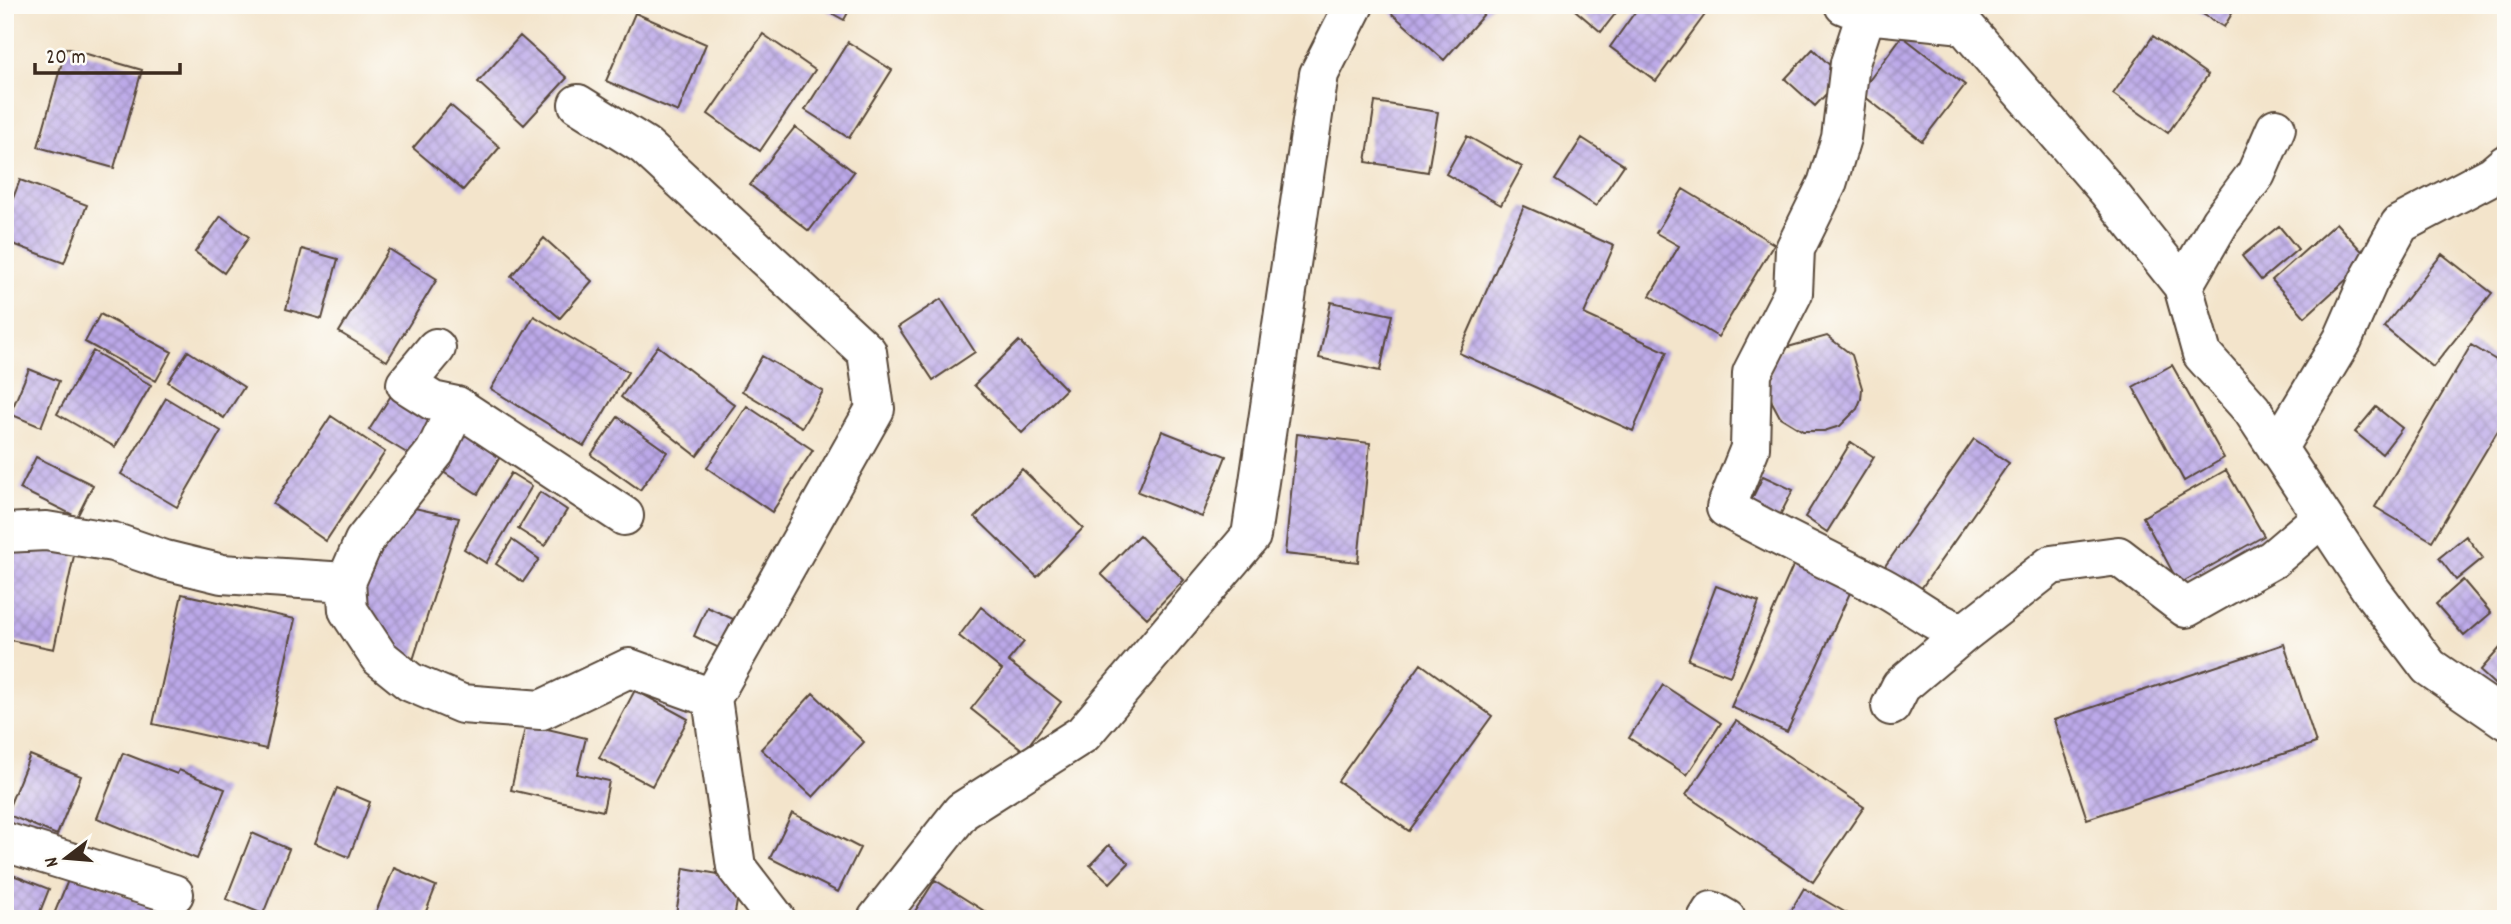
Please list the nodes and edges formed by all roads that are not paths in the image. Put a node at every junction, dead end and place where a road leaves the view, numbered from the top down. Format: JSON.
{"nodes":[{"id":1,"x":1354,"y":5,"type":"edge"},
{"id":2,"x":1855,"y":10,"type":"edge"},
{"id":3,"x":578,"y":104,"type":"dead end"},
{"id":4,"x":2276,"y":128,"type":"dead end"},
{"id":5,"x":2506,"y":164,"type":"edge"},
{"id":6,"x":2183,"y":286,"type":"junction"},
{"id":7,"x":436,"y":348,"type":"dead end"},
{"id":8,"x":457,"y":405,"type":"junction"},
{"id":9,"x":2277,"y":449,"type":"junction"},
{"id":10,"x":624,"y":516,"type":"dead end"},
{"id":11,"x":2322,"y":517,"type":"junction"},
{"id":12,"x":5,"y":533,"type":"edge"},
{"id":13,"x":346,"y":582,"type":"junction"},
{"id":14,"x":1964,"y":633,"type":"junction"},
{"id":15,"x":712,"y":698,"type":"junction"},
{"id":16,"x":1891,"y":706,"type":"dead end"},
{"id":17,"x":2506,"y":720,"type":"edge"},
{"id":18,"x":5,"y":842,"type":"edge"},
{"id":19,"x":174,"y":894,"type":"dead end"},
{"id":20,"x":776,"y":919,"type":"edge"},
{"id":21,"x":877,"y":919,"type":"edge"},
{"id":22,"x":1707,"y":919,"type":"edge"},
{"id":23,"x":1726,"y":919,"type":"edge"}],
"edges":[{"from":1,"to":21,"type":"street"},
{"from":2,"to":6,"type":"street"},
{"from":2,"to":14,"type":"street"},
{"from":3,"to":15,"type":"street"},
{"from":4,"to":6,"type":"street"},
{"from":5,"to":9,"type":"street"},
{"from":6,"to":9,"type":"street"},
{"from":7,"to":8,"type":"street"},
{"from":8,"to":10,"type":"street"},
{"from":8,"to":13,"type":"street"},
{"from":9,"to":11,"type":"street"},
{"from":11,"to":14,"type":"street"},
{"from":11,"to":17,"type":"street"},
{"from":12,"to":13,"type":"street"},
{"from":13,"to":15,"type":"street"},
{"from":14,"to":16,"type":"street"},
{"from":15,"to":20,"type":"street"},
{"from":18,"to":19,"type":"street"},
{"from":22,"to":23,"type":"street"}]}
